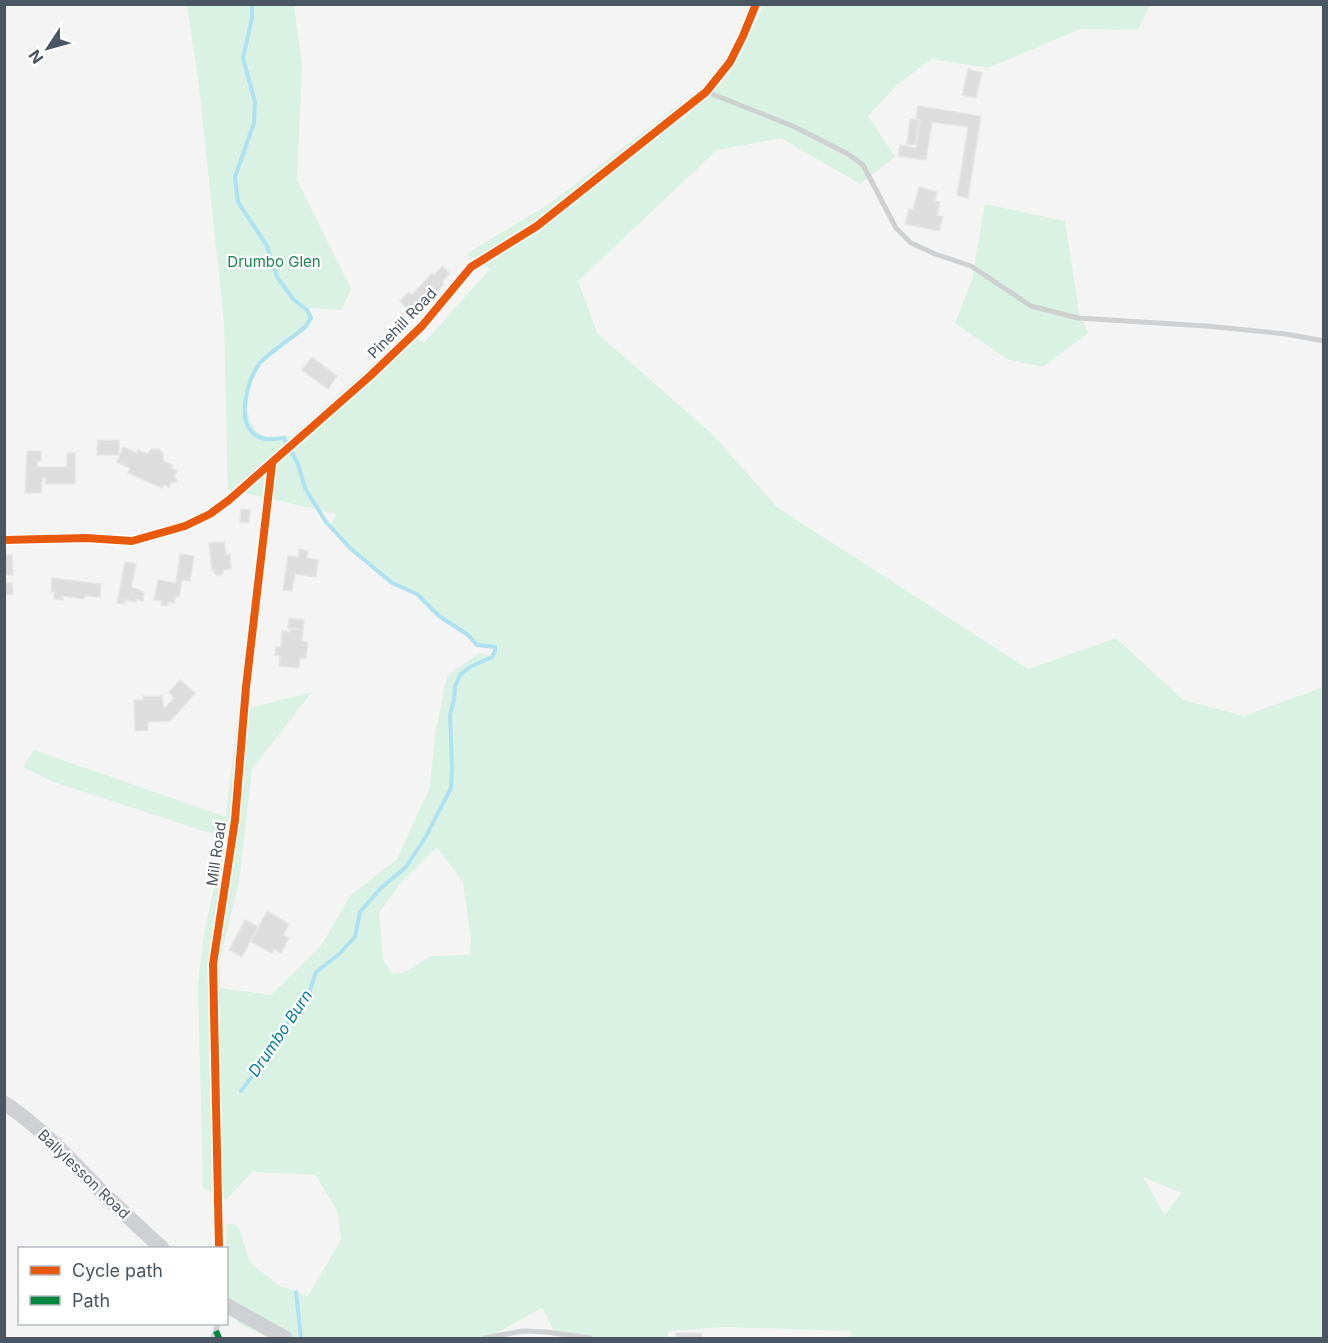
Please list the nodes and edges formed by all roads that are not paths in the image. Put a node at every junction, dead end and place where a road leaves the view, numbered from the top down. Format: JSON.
{"nodes":[{"id":1,"x":756,"y":4,"type":"edge"},
{"id":2,"x":706,"y":92,"type":"junction"},
{"id":3,"x":1323,"y":340,"type":"edge"},
{"id":4,"x":272,"y":464,"type":"junction"},
{"id":5,"x":4,"y":540,"type":"edge"},
{"id":6,"x":4,"y":1102,"type":"edge"},
{"id":7,"x":161,"y":1247,"type":"edge"},
{"id":8,"x":219,"y":1247,"type":"edge"},
{"id":9,"x":228,"y":1306,"type":"edge"},
{"id":10,"x":285,"y":1338,"type":"edge"},
{"id":11,"x":485,"y":1338,"type":"edge"},
{"id":12,"x":590,"y":1338,"type":"edge"}],
"edges":[{"from":1,"to":2,"type":"street","name":"Pinehill Road"},
{"from":2,"to":3,"type":"lane"},
{"from":2,"to":4,"type":"street","name":"Pinehill Road"},
{"from":4,"to":5,"type":"street","name":"Pinehill Road"},
{"from":4,"to":8,"type":"street","name":"Mill Road"},
{"from":6,"to":7,"type":"main road","name":"Ballylesson Road"},
{"from":9,"to":10,"type":"main road"},
{"from":11,"to":12,"type":"lane"}]}
